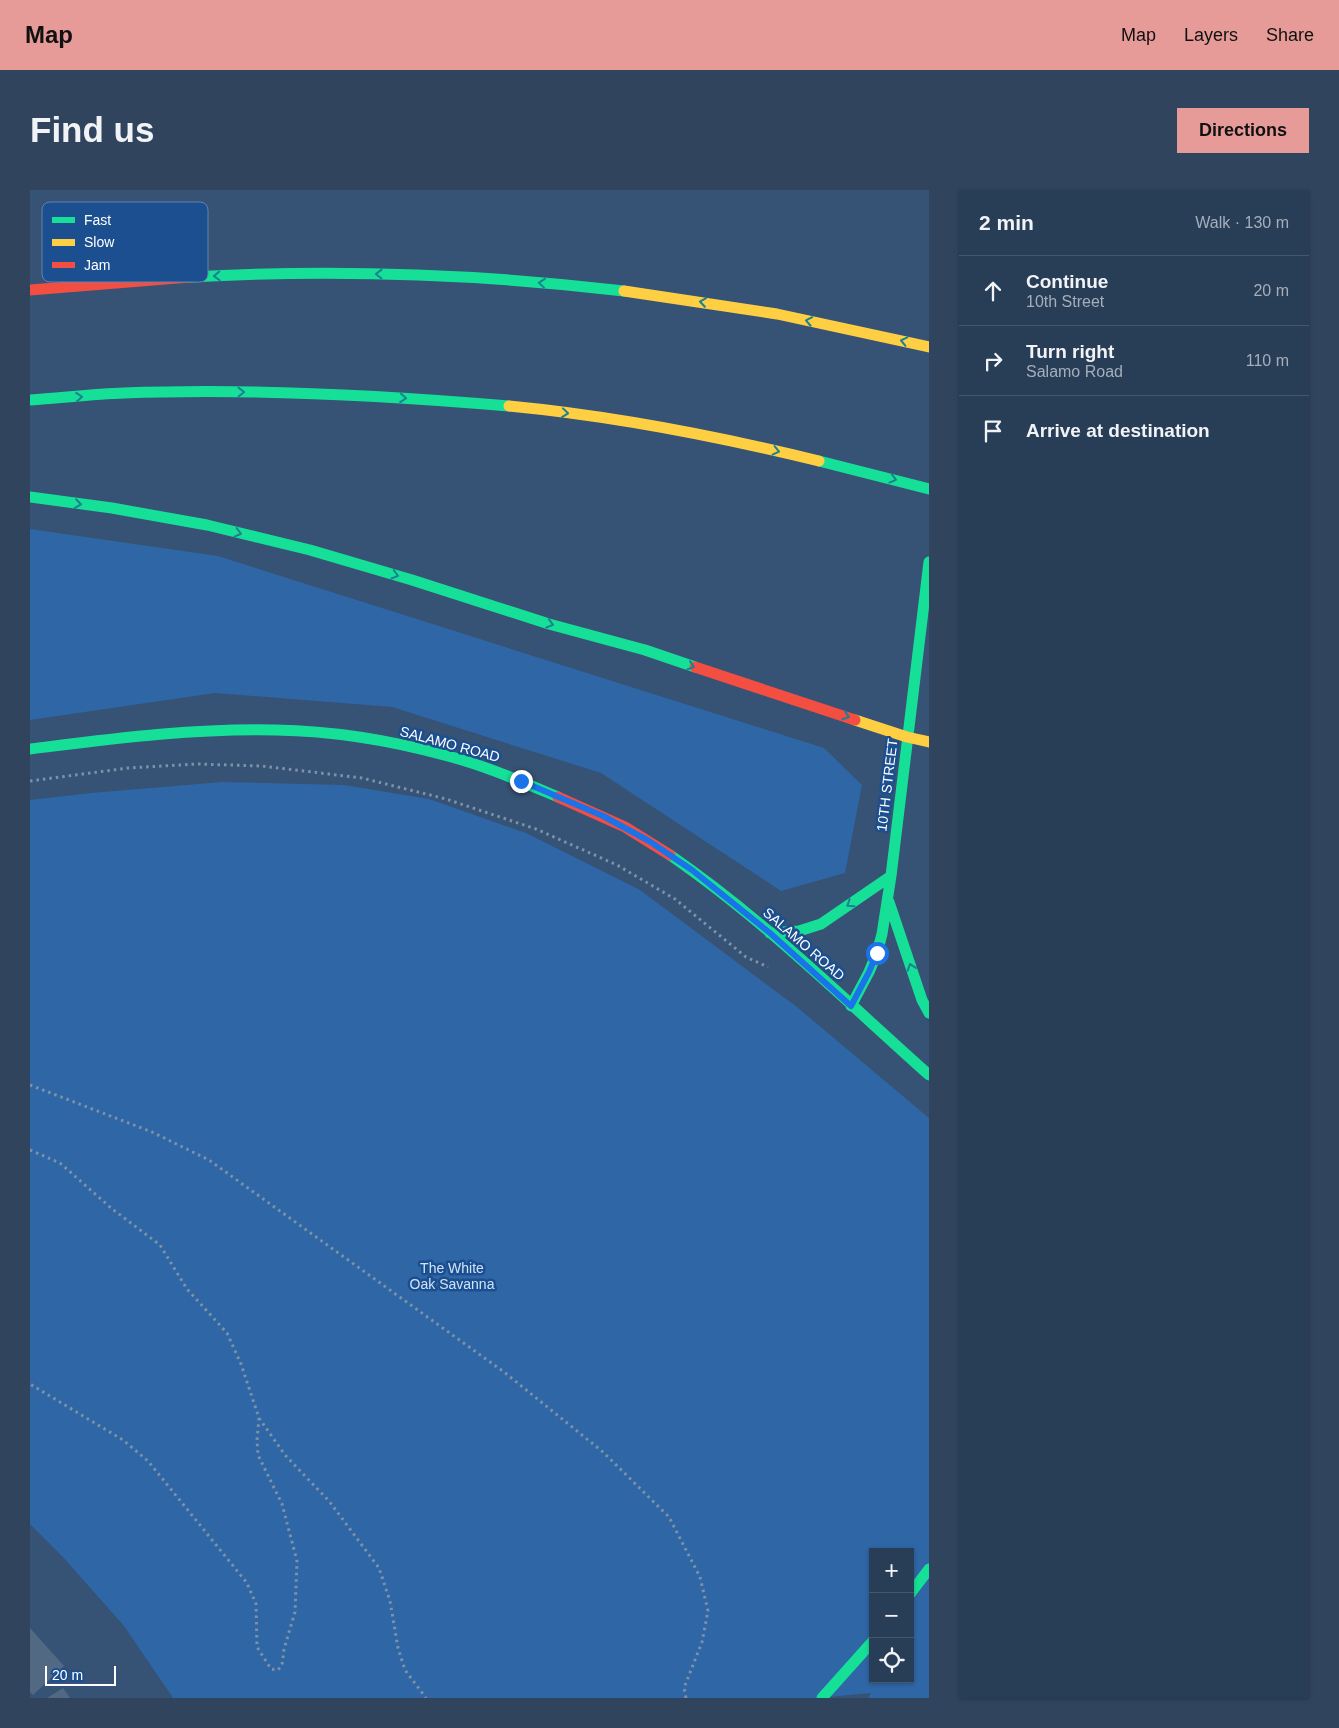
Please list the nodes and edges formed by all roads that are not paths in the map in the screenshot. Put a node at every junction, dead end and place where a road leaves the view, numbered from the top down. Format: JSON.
{"nodes":[{"id":1,"x":208,"y":277,"type":"edge"},
{"id":2,"x":115,"y":282,"type":"edge"},
{"id":3,"x":30,"y":290,"type":"edge"},
{"id":4,"x":929,"y":346,"type":"edge"},
{"id":5,"x":30,"y":400,"type":"edge"},
{"id":6,"x":929,"y":489,"type":"edge"},
{"id":7,"x":30,"y":497,"type":"edge"},
{"id":8,"x":929,"y":562,"type":"edge"},
{"id":9,"x":907,"y":737,"type":"junction"},
{"id":10,"x":929,"y":742,"type":"edge"},
{"id":11,"x":30,"y":750,"type":"edge"},
{"id":12,"x":891,"y":876,"type":"junction"},
{"id":13,"x":888,"y":899,"type":"junction"},
{"id":14,"x":770,"y":933,"type":"junction"},
{"id":15,"x":851,"y":1006,"type":"junction"},
{"id":16,"x":929,"y":1013,"type":"edge"},
{"id":17,"x":929,"y":1075,"type":"edge"},
{"id":18,"x":929,"y":1569,"type":"edge"},
{"id":19,"x":911,"y":1593,"type":"edge"},
{"id":20,"x":869,"y":1645,"type":"edge"},
{"id":21,"x":822,"y":1698,"type":"edge"}],
"edges":[{"from":4,"to":1,"type":"main road","one_way":true},
{"from":2,"to":3,"type":"main road","one_way":true},
{"from":5,"to":6,"type":"main road","one_way":true},
{"from":7,"to":9,"type":"main road","one_way":true},
{"from":8,"to":9,"type":"main road","name":"10TH STREET"},
{"from":9,"to":10,"type":"main road"},
{"from":9,"to":12,"type":"main road","name":"10TH STREET"},
{"from":11,"to":14,"type":"main road","name":"SALAMO ROAD"},
{"from":12,"to":13,"type":"main road","name":"10TH STREET"},
{"from":12,"to":14,"type":"main road","one_way":true},
{"from":13,"to":15,"type":"main road","name":"10TH STREET"},
{"from":16,"to":13,"type":"main road","one_way":true},
{"from":14,"to":15,"type":"main road","name":"SALAMO ROAD"},
{"from":15,"to":17,"type":"main road","name":"SALAMO ROAD"},
{"from":18,"to":19,"type":"main road"},
{"from":20,"to":21,"type":"main road"}]}
